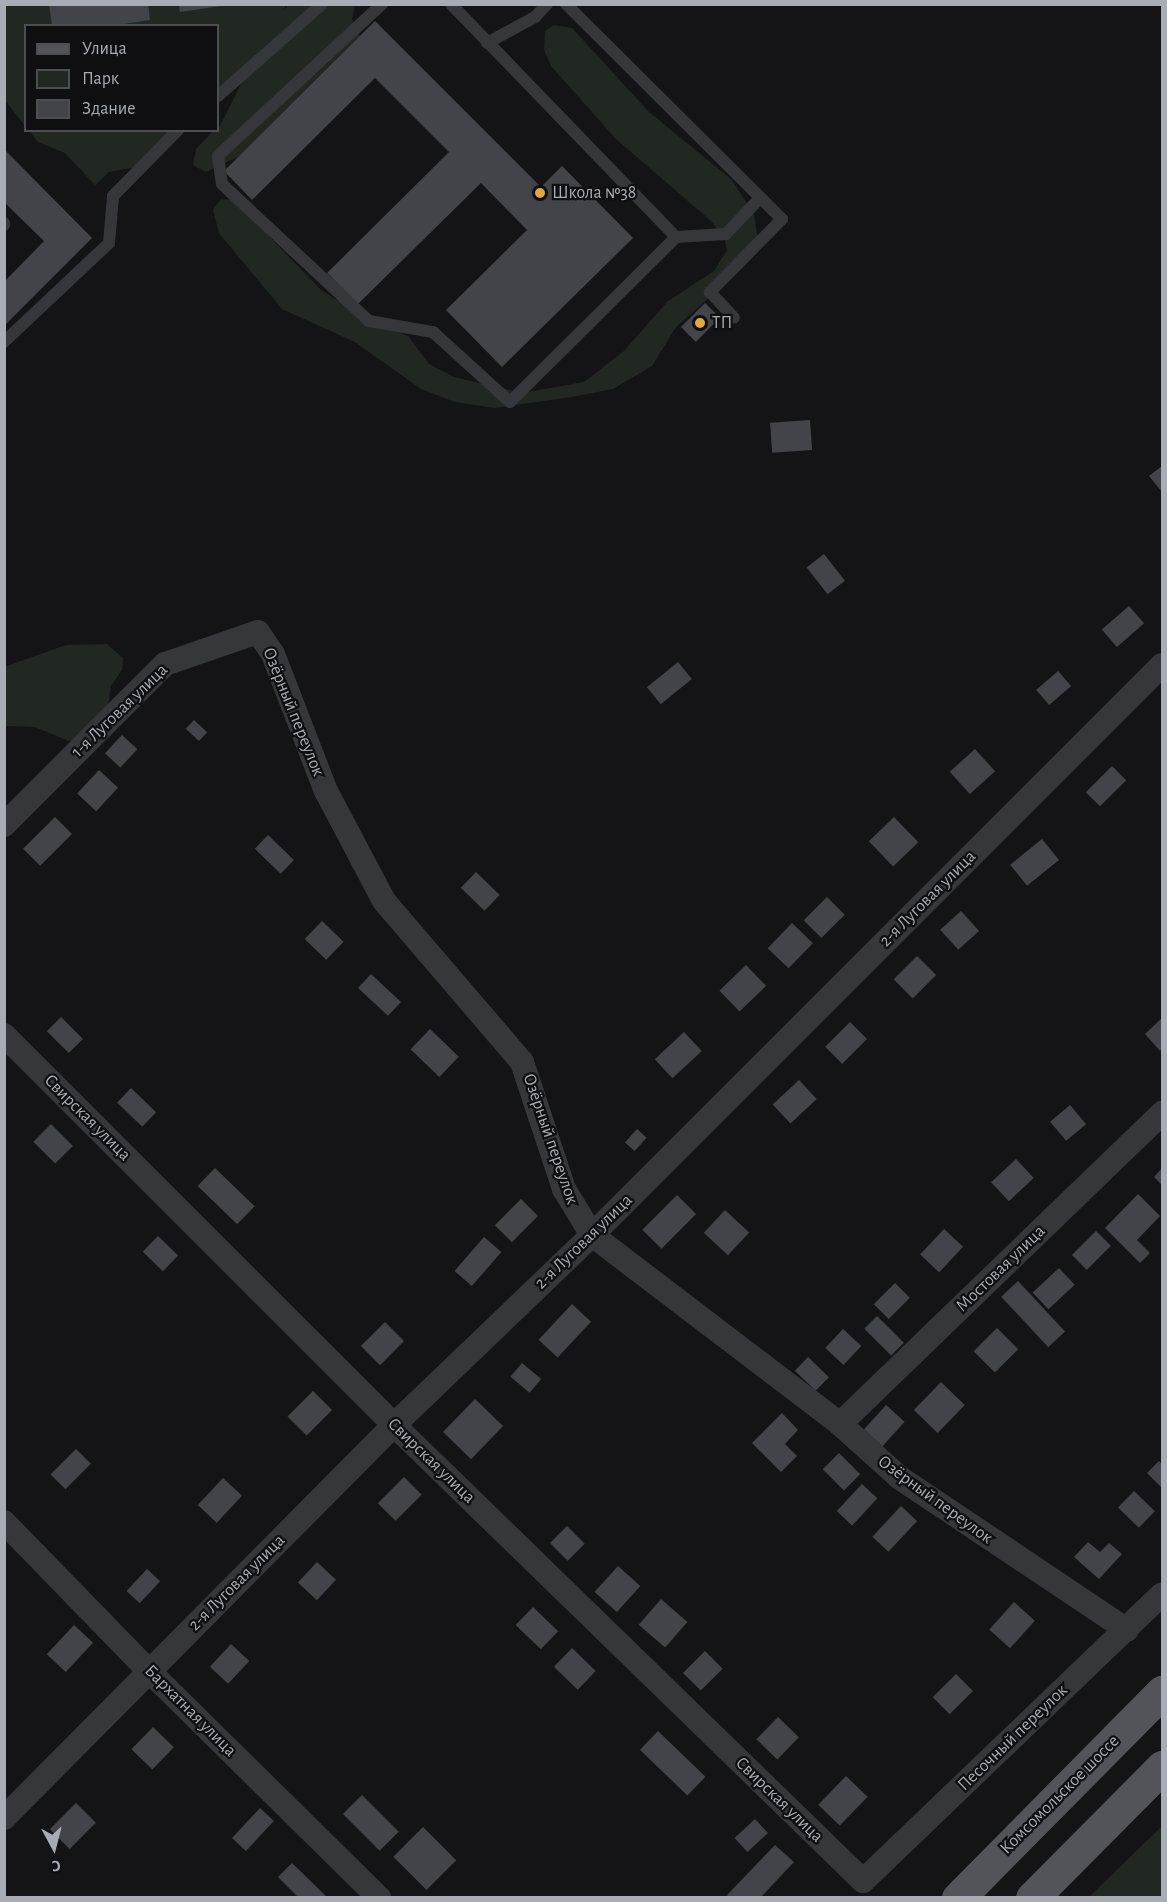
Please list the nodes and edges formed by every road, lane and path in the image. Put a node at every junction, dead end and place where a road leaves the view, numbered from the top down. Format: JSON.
{"nodes":[{"id":1,"x":322,"y":4,"type":"edge"},
{"id":2,"x":382,"y":4,"type":"edge"},
{"id":3,"x":451,"y":4,"type":"edge"},
{"id":4,"x":547,"y":4,"type":"edge"},
{"id":5,"x":566,"y":4,"type":"edge"},
{"id":6,"x":487,"y":43,"type":"junction"},
{"id":7,"x":219,"y":95,"type":"edge"},
{"id":8,"x":176,"y":132,"type":"edge"},
{"id":9,"x":760,"y":198,"type":"junction"},
{"id":10,"x":676,"y":237,"type":"junction"},
{"id":11,"x":734,"y":318,"type":"dead end"},
{"id":12,"x":5,"y":342,"type":"edge"},
{"id":13,"x":258,"y":632,"type":"joint"},
{"id":14,"x":1162,"y":665,"type":"edge"},
{"id":15,"x":4,"y":825,"type":"edge"},
{"id":16,"x":4,"y":1035,"type":"edge"},
{"id":17,"x":1162,"y":1113,"type":"edge"},
{"id":18,"x":592,"y":1235,"type":"junction"},
{"id":19,"x":840,"y":1424,"type":"junction"},
{"id":20,"x":394,"y":1425,"type":"junction"},
{"id":21,"x":4,"y":1522,"type":"edge"},
{"id":22,"x":1162,"y":1594,"type":"edge"},
{"id":23,"x":1127,"y":1630,"type":"junction"},
{"id":24,"x":150,"y":1672,"type":"junction"},
{"id":25,"x":1162,"y":1692,"type":"edge"},
{"id":26,"x":1162,"y":1767,"type":"edge"},
{"id":27,"x":4,"y":1818,"type":"edge"},
{"id":28,"x":863,"y":1881,"type":"joint"},
{"id":29,"x":379,"y":1898,"type":"edge"},
{"id":30,"x":958,"y":1898,"type":"edge"},
{"id":31,"x":1032,"y":1898,"type":"edge"}],
"edges":[{"from":1,"to":7,"type":"lane"},
{"from":2,"to":10,"type":"lane"},
{"from":3,"to":6,"type":"lane"},
{"from":4,"to":6,"type":"lane"},
{"from":5,"to":9,"type":"lane"},
{"from":6,"to":10,"type":"lane"},
{"from":8,"to":12,"type":"lane"},
{"from":9,"to":10,"type":"lane"},
{"from":9,"to":11,"type":"lane"},
{"from":13,"to":15,"type":"street","name":"1-я Луговая улица"},
{"from":13,"to":18,"type":"street","name":"Озёрный переулок"},
{"from":14,"to":18,"type":"street","name":"2-я Луговая улица"},
{"from":16,"to":20,"type":"street","name":"Свирская улица"},
{"from":17,"to":19,"type":"street","name":"Мостовая улица"},
{"from":18,"to":19,"type":"street","name":"Озёрный переулок"},
{"from":18,"to":20,"type":"street","name":"2-я Луговая улица"},
{"from":19,"to":23,"type":"street","name":"Озёрный переулок"},
{"from":20,"to":24,"type":"street","name":"2-я Луговая улица"},
{"from":20,"to":28,"type":"street","name":"Свирская улица"},
{"from":21,"to":24,"type":"street","name":"Бархатная улица"},
{"from":22,"to":23,"type":"street","name":"Песочный переулок"},
{"from":23,"to":28,"type":"street","name":"Песочный переулок"},
{"from":24,"to":27,"type":"street","name":"2-я Луговая улица"},
{"from":24,"to":29,"type":"street","name":"Бархатная улица"},
{"from":25,"to":30,"type":"main road","name":"Комсомольское шоссе"},
{"from":26,"to":31,"type":"main road"}]}
